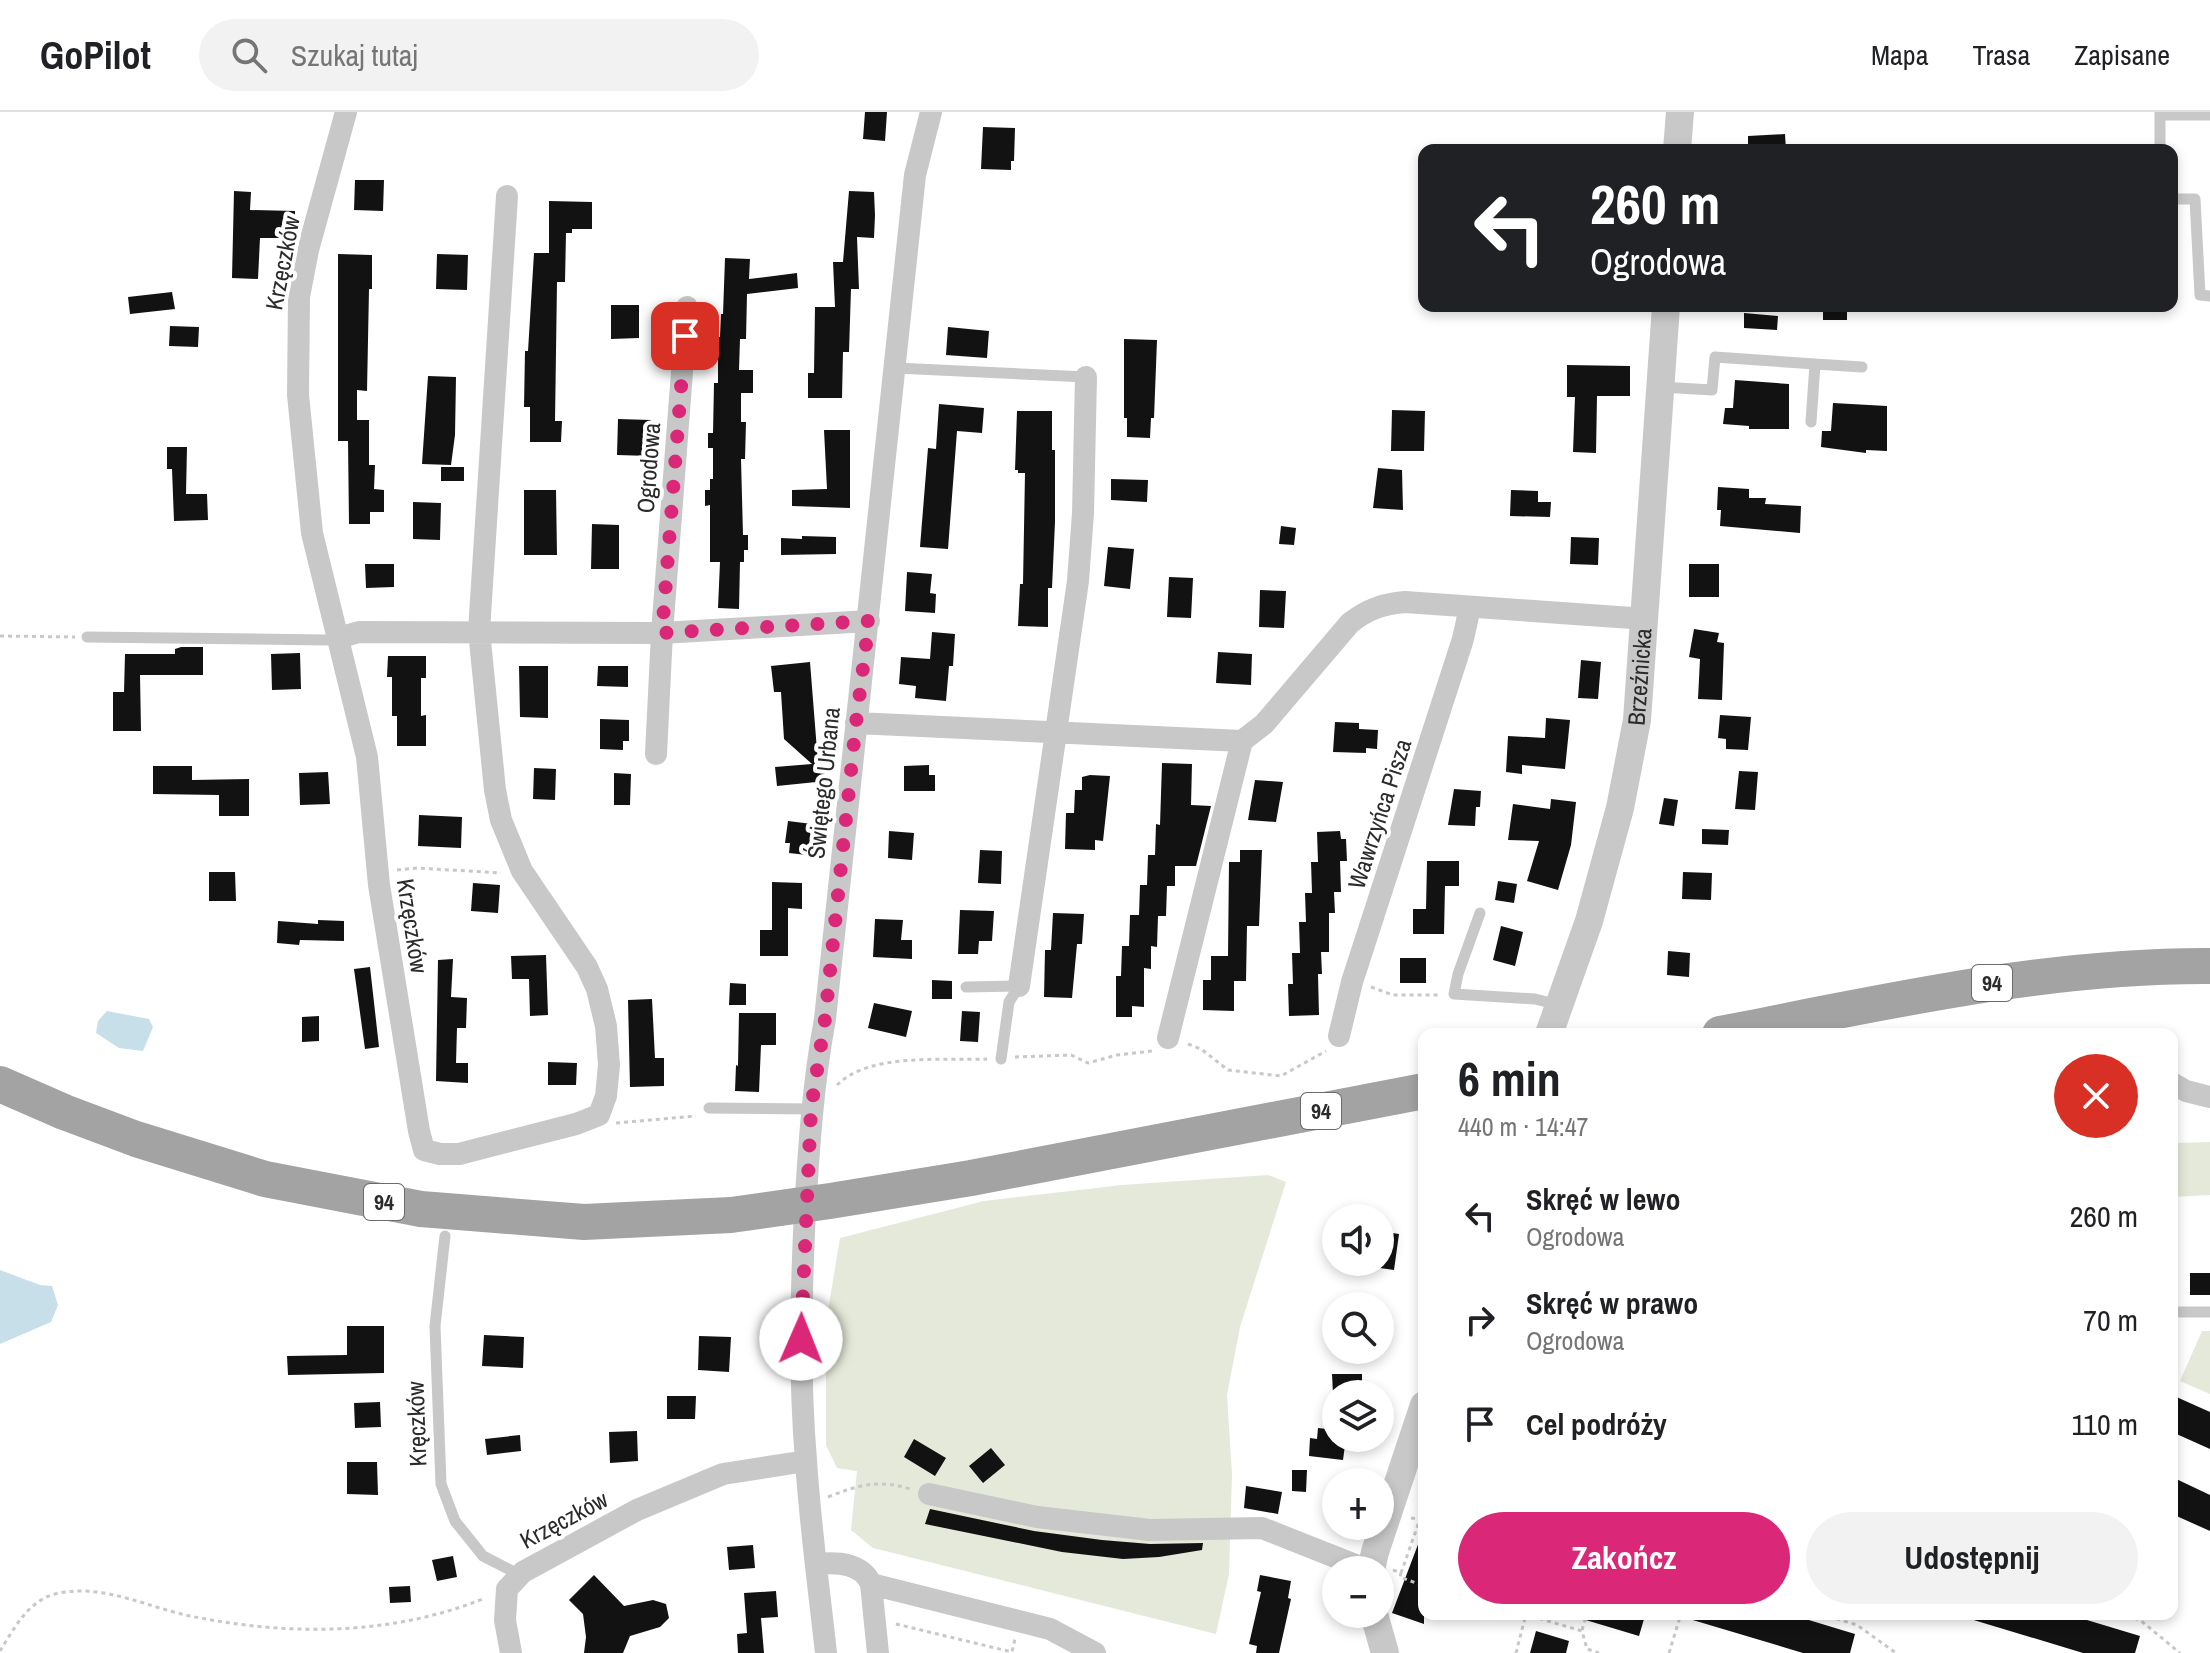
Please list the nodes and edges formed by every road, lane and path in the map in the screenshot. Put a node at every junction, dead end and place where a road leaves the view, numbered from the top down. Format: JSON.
{"nodes":[{"id":1,"x":346,"y":112,"type":"edge"},
{"id":2,"x":931,"y":112,"type":"edge"},
{"id":3,"x":1680,"y":112,"type":"edge"},
{"id":4,"x":2160,"y":114,"type":"edge"},
{"id":5,"x":2210,"y":115,"type":"edge"},
{"id":6,"x":1677,"y":144,"type":"edge"},
{"id":7,"x":2160,"y":144,"type":"edge"},
{"id":8,"x":507,"y":196,"type":"dead end"},
{"id":9,"x":2178,"y":199,"type":"edge"},
{"id":10,"x":2210,"y":296,"type":"edge"},
{"id":11,"x":687,"y":307,"type":"dead end"},
{"id":12,"x":1666,"y":312,"type":"edge"},
{"id":13,"x":1815,"y":364,"type":"junction"},
{"id":14,"x":1862,"y":367,"type":"dead end"},
{"id":15,"x":896,"y":368,"type":"junction"},
{"id":16,"x":1086,"y":377,"type":"joint"},
{"id":17,"x":1661,"y":387,"type":"junction"},
{"id":18,"x":1811,"y":422,"type":"dead end"},
{"id":19,"x":1470,"y":607,"type":"junction"},
{"id":20,"x":1646,"y":619,"type":"junction"},
{"id":21,"x":869,"y":621,"type":"junction"},
{"id":22,"x":479,"y":631,"type":"junction"},
{"id":23,"x":662,"y":633,"type":"junction"},
{"id":24,"x":0,"y":636,"type":"edge"},
{"id":25,"x":87,"y":637,"type":"joint"},
{"id":26,"x":338,"y":638,"type":"junction"},
{"id":27,"x":856,"y":723,"type":"junction"},
{"id":28,"x":1056,"y":731,"type":"junction"},
{"id":29,"x":1242,"y":741,"type":"junction"},
{"id":30,"x":656,"y":754,"type":"dead end"},
{"id":31,"x":407,"y":869,"type":"dead end"},
{"id":32,"x":507,"y":873,"type":"dead end"},
{"id":33,"x":1480,"y":913,"type":"dead end"},
{"id":34,"x":2210,"y":966,"type":"edge"},
{"id":35,"x":1352,"y":982,"type":"junction"},
{"id":36,"x":1019,"y":986,"type":"junction"},
{"id":37,"x":966,"y":987,"type":"dead end"},
{"id":38,"x":1454,"y":994,"type":"junction"},
{"id":39,"x":1559,"y":1005,"type":"junction"},
{"id":40,"x":1551,"y":1028,"type":"edge"},
{"id":41,"x":1752,"y":1028,"type":"edge"},
{"id":42,"x":1339,"y":1036,"type":"joint"},
{"id":43,"x":1168,"y":1038,"type":"junction"},
{"id":44,"x":1001,"y":1059,"type":"junction"},
{"id":45,"x":0,"y":1084,"type":"edge"},
{"id":46,"x":2178,"y":1086,"type":"edge"},
{"id":47,"x":831,"y":1092,"type":"dead end"},
{"id":48,"x":1418,"y":1092,"type":"edge"},
{"id":49,"x":2210,"y":1097,"type":"edge"},
{"id":50,"x":709,"y":1108,"type":"joint"},
{"id":51,"x":599,"y":1115,"type":"junction"},
{"id":52,"x":811,"y":1115,"type":"junction"},
{"id":53,"x":445,"y":1236,"type":"dead end"},
{"id":54,"x":2179,"y":1312,"type":"dead end"},
{"id":55,"x":2210,"y":1312,"type":"edge"},
{"id":56,"x":1418,"y":1423,"type":"edge"},
{"id":57,"x":806,"y":1461,"type":"junction"},
{"id":58,"x":838,"y":1493,"type":"dead end"},
{"id":59,"x":929,"y":1494,"type":"joint"},
{"id":60,"x":1418,"y":1525,"type":"edge"},
{"id":61,"x":1339,"y":1556,"type":"edge"},
{"id":62,"x":1375,"y":1556,"type":"edge"},
{"id":63,"x":817,"y":1564,"type":"junction"},
{"id":64,"x":1394,"y":1572,"type":"edge"},
{"id":65,"x":1401,"y":1573,"type":"junction"},
{"id":66,"x":513,"y":1582,"type":"junction"},
{"id":67,"x":871,"y":1584,"type":"junction"},
{"id":68,"x":1418,"y":1584,"type":"edge"},
{"id":69,"x":1524,"y":1620,"type":"edge"},
{"id":70,"x":1545,"y":1620,"type":"edge"},
{"id":71,"x":1585,"y":1620,"type":"edge"},
{"id":72,"x":1679,"y":1620,"type":"edge"},
{"id":73,"x":1841,"y":1620,"type":"edge"},
{"id":74,"x":2140,"y":1620,"type":"edge"},
{"id":75,"x":1019,"y":1621,"type":"junction"},
{"id":76,"x":885,"y":1622,"type":"dead end"},
{"id":77,"x":1378,"y":1628,"type":"edge"},
{"id":78,"x":1582,"y":1631,"type":"junction"},
{"id":79,"x":0,"y":1651,"type":"edge"},
{"id":80,"x":511,"y":1653,"type":"edge"},
{"id":81,"x":826,"y":1653,"type":"edge"},
{"id":82,"x":878,"y":1653,"type":"edge"},
{"id":83,"x":1095,"y":1653,"type":"edge"},
{"id":84,"x":1385,"y":1653,"type":"edge"},
{"id":85,"x":1516,"y":1653,"type":"edge"},
{"id":86,"x":1599,"y":1653,"type":"edge"},
{"id":87,"x":1669,"y":1653,"type":"edge"},
{"id":88,"x":1896,"y":1653,"type":"edge"},
{"id":89,"x":2180,"y":1653,"type":"edge"}],
"edges":[{"from":1,"to":26,"type":"street","name":"Krzęczków"},
{"from":2,"to":15,"type":"street","name":"Świętego Urbana"},
{"from":3,"to":6,"type":"street"},
{"from":4,"to":5,"type":"lane"},
{"from":4,"to":7,"type":"lane"},
{"from":8,"to":22,"type":"street"},
{"from":9,"to":10,"type":"lane"},
{"from":11,"to":23,"type":"street","name":"Ogrodowa"},
{"from":12,"to":17,"type":"street","name":"Brzeźnicka"},
{"from":13,"to":14,"type":"lane"},
{"from":13,"to":17,"type":"lane"},
{"from":13,"to":18,"type":"lane"},
{"from":15,"to":16,"type":"lane"},
{"from":15,"to":21,"type":"street","name":"Świętego Urbana"},
{"from":16,"to":28,"type":"street"},
{"from":17,"to":20,"type":"street","name":"Brzeźnicka"},
{"from":19,"to":20,"type":"street"},
{"from":19,"to":29,"type":"street"},
{"from":19,"to":35,"type":"street","name":"Wawrzyńca Pisza"},
{"from":20,"to":39,"type":"street","name":"Brzeźnicka"},
{"from":21,"to":23,"type":"street"},
{"from":21,"to":27,"type":"street","name":"Świętego Urbana"},
{"from":22,"to":23,"type":"street"},
{"from":22,"to":26,"type":"street"},
{"from":22,"to":51,"type":"street"},
{"from":23,"to":30,"type":"street","name":"Ogrodowa"},
{"from":24,"to":25,"type":"path"},
{"from":25,"to":26,"type":"lane"},
{"from":26,"to":51,"type":"street","name":"Krzęczków"},
{"from":27,"to":28,"type":"street"},
{"from":27,"to":52,"type":"street","name":"Świętego Urbana"},
{"from":28,"to":29,"type":"street"},
{"from":28,"to":36,"type":"street"},
{"from":29,"to":43,"type":"street"},
{"from":31,"to":32,"type":"path"},
{"from":33,"to":38,"type":"lane"},
{"from":34,"to":41,"type":"main road","number":"94"},
{"from":35,"to":38,"type":"path"},
{"from":35,"to":42,"type":"street","name":"Wawrzyńca Pisza"},
{"from":36,"to":37,"type":"lane"},
{"from":36,"to":44,"type":"lane"},
{"from":38,"to":39,"type":"lane"},
{"from":39,"to":40,"type":"street","name":"Brzeźnicka"},
{"from":42,"to":43,"type":"path"},
{"from":43,"to":44,"type":"path"},
{"from":44,"to":47,"type":"path"},
{"from":45,"to":48,"type":"main road","number":"94"},
{"from":46,"to":49,"type":"street"},
{"from":50,"to":51,"type":"path"},
{"from":50,"to":52,"type":"lane"},
{"from":52,"to":57,"type":"street","name":"Świętego Urbana"},
{"from":53,"to":66,"type":"lane","name":"Kręczków"},
{"from":54,"to":55,"type":"lane"},
{"from":56,"to":62,"type":"street"},
{"from":57,"to":63,"type":"street","name":"Świętego Urbana"},
{"from":57,"to":66,"type":"street","name":"Krzęczków"},
{"from":58,"to":59,"type":"path"},
{"from":59,"to":61,"type":"street"},
{"from":60,"to":65,"type":"path"},
{"from":63,"to":67,"type":"street"},
{"from":63,"to":81,"type":"street","name":"Świętego Urbana"},
{"from":64,"to":65,"type":"path"},
{"from":65,"to":68,"type":"path"},
{"from":66,"to":79,"type":"path"},
{"from":66,"to":80,"type":"street"},
{"from":67,"to":75,"type":"street"},
{"from":67,"to":82,"type":"street"},
{"from":69,"to":85,"type":"path"},
{"from":70,"to":78,"type":"path"},
{"from":71,"to":78,"type":"path"},
{"from":72,"to":87,"type":"path"},
{"from":73,"to":88,"type":"path"},
{"from":74,"to":89,"type":"path"},
{"from":75,"to":76,"type":"path"},
{"from":75,"to":83,"type":"street"},
{"from":77,"to":84,"type":"street"},
{"from":78,"to":86,"type":"path"}]}
